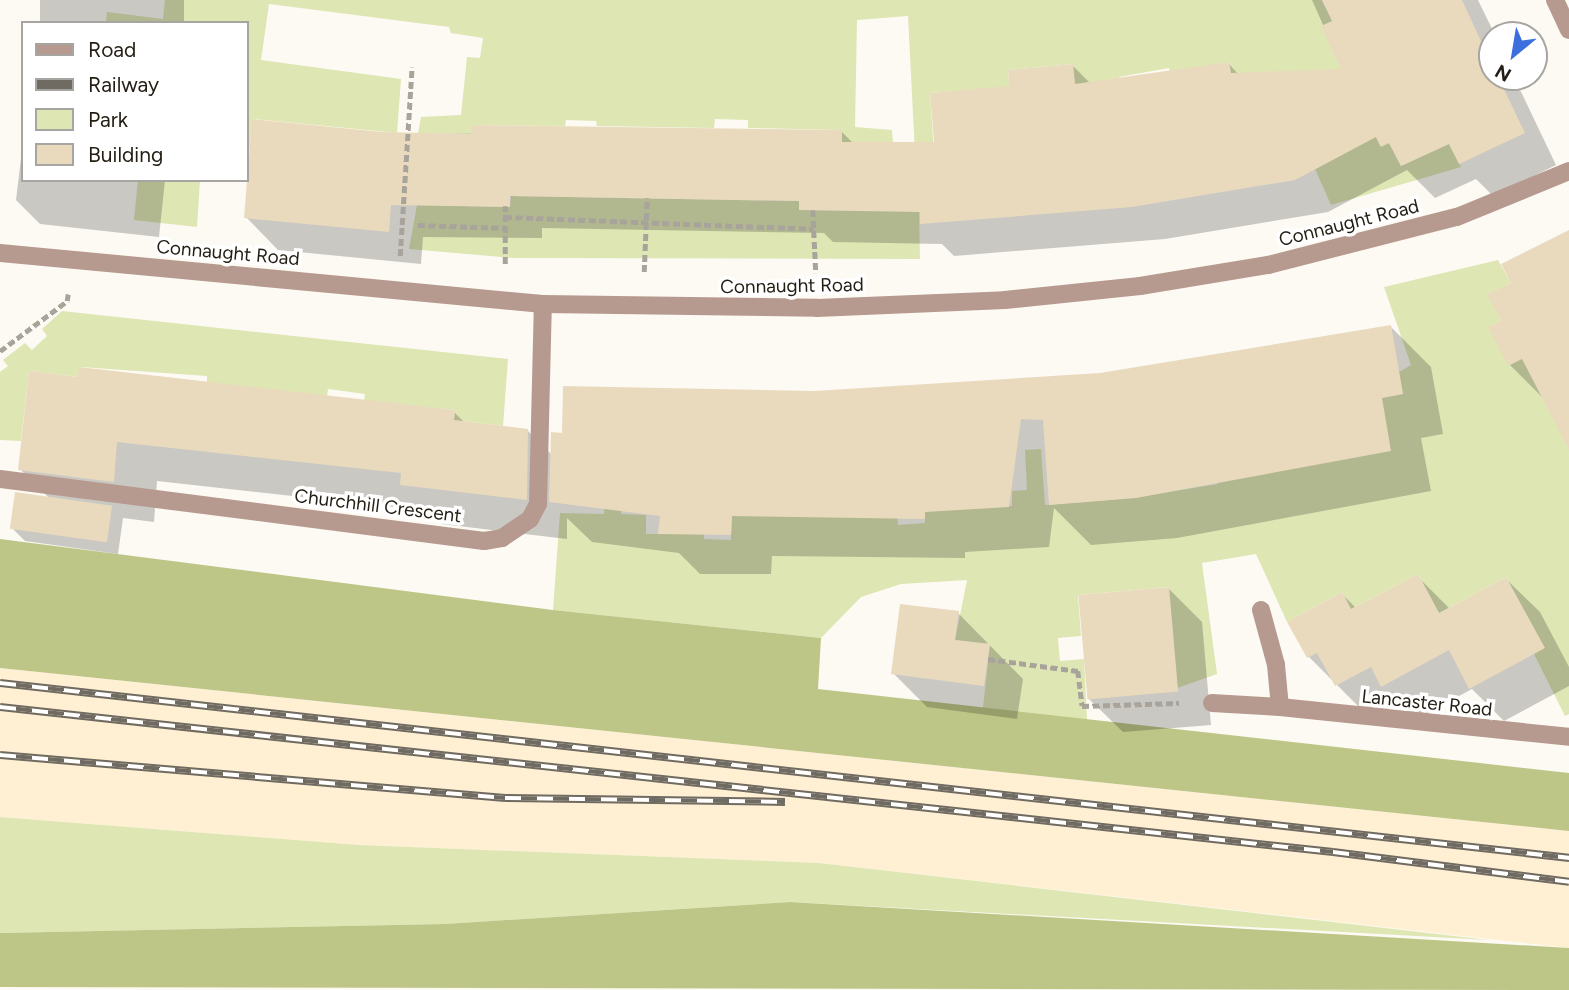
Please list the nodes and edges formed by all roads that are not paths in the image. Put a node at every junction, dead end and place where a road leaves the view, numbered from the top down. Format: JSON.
{"nodes":[{"id":1,"x":1555,"y":0,"type":"edge"},
{"id":2,"x":1569,"y":30,"type":"edge"},
{"id":3,"x":1569,"y":171,"type":"edge"},
{"id":4,"x":0,"y":253,"type":"edge"},
{"id":5,"x":543,"y":304,"type":"junction"},
{"id":6,"x":0,"y":479,"type":"edge"},
{"id":7,"x":1261,"y":610,"type":"dead end"},
{"id":8,"x":1212,"y":703,"type":"road end"},
{"id":9,"x":1280,"y":706,"type":"junction"},
{"id":10,"x":1569,"y":737,"type":"edge"}],
"edges":[{"from":1,"to":2,"type":"street"},
{"from":3,"to":5,"type":"street","name":"Connaught Road"},
{"from":4,"to":5,"type":"street","name":"Connaught Road"},
{"from":5,"to":6,"type":"street","name":"Churchhill Crescent"},
{"from":7,"to":9,"type":"street"},
{"from":8,"to":9,"type":"street","name":"Lancaster Road"},
{"from":9,"to":10,"type":"street","name":"Lancaster Road"}]}
